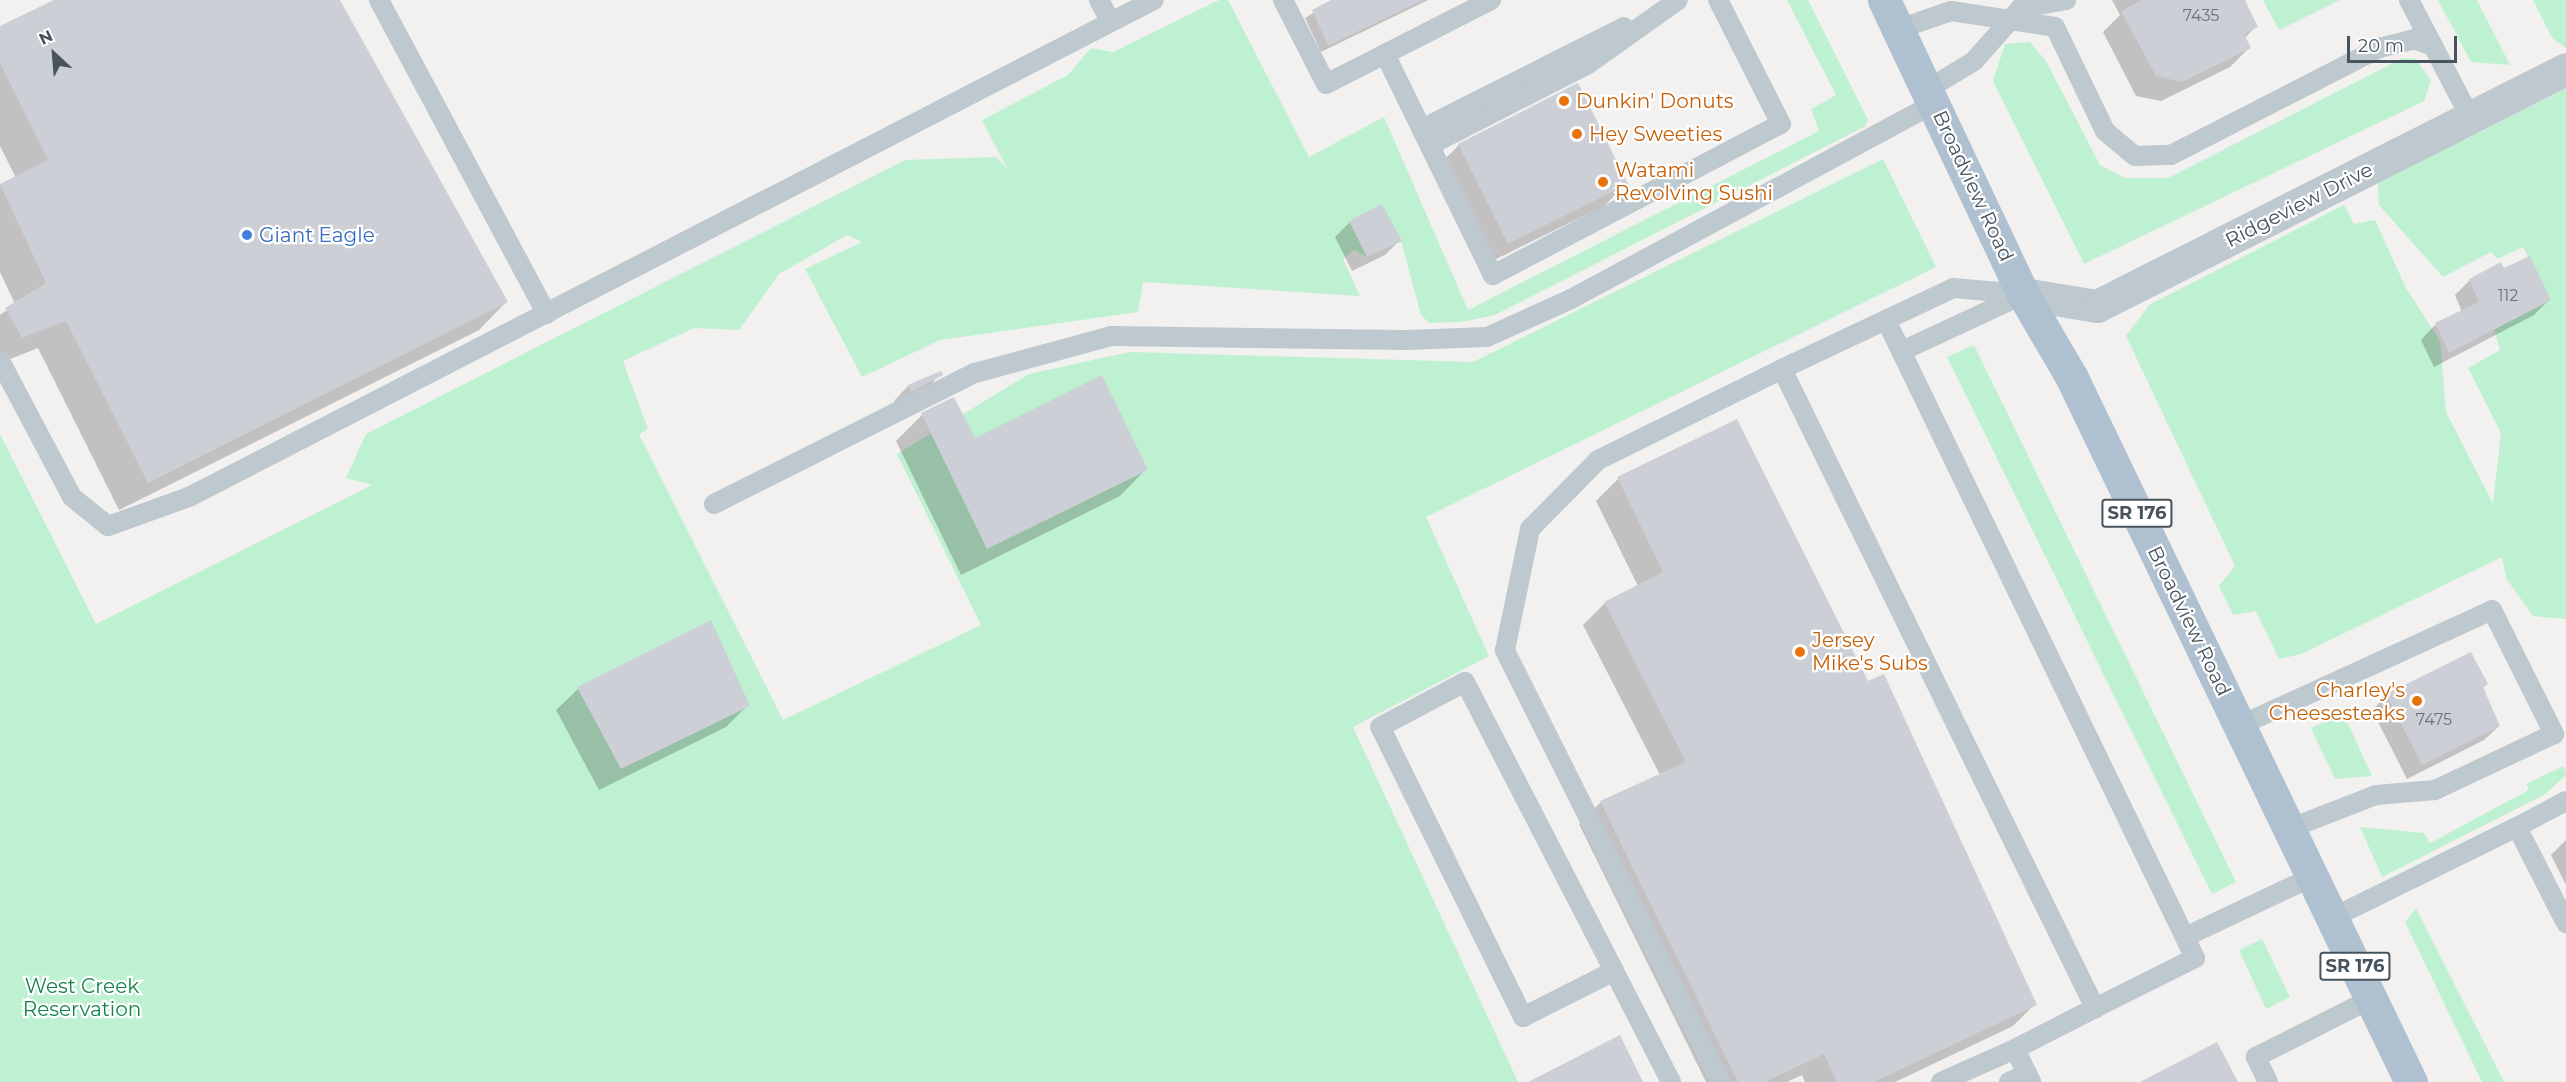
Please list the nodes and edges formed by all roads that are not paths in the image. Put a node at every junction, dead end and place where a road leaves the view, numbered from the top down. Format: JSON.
{"nodes":[{"id":1,"x":380,"y":0,"type":"edge"},
{"id":2,"x":1099,"y":0,"type":"edge"},
{"id":3,"x":1154,"y":0,"type":"edge"},
{"id":4,"x":1283,"y":0,"type":"edge"},
{"id":5,"x":1491,"y":0,"type":"edge"},
{"id":6,"x":1678,"y":0,"type":"edge"},
{"id":7,"x":1718,"y":0,"type":"edge"},
{"id":8,"x":1884,"y":0,"type":"edge"},
{"id":9,"x":2066,"y":0,"type":"edge"},
{"id":10,"x":2409,"y":0,"type":"edge"},
{"id":11,"x":2020,"y":9,"type":"edge"},
{"id":12,"x":1110,"y":21,"type":"junction"},
{"id":13,"x":1899,"y":29,"type":"junction"},
{"id":14,"x":2433,"y":46,"type":"junction"},
{"id":15,"x":1385,"y":54,"type":"junction"},
{"id":16,"x":2566,"y":69,"type":"edge"},
{"id":17,"x":1932,"y":96,"type":"junction"},
{"id":18,"x":2471,"y":119,"type":"junction"},
{"id":19,"x":1426,"y":137,"type":"junction"},
{"id":20,"x":2023,"y":294,"type":"junction"},
{"id":21,"x":547,"y":314,"type":"junction"},
{"id":22,"x":1886,"y":320,"type":"junction"},
{"id":23,"x":1902,"y":351,"type":"junction"},
{"id":24,"x":0,"y":360,"type":"edge"},
{"id":25,"x":1782,"y":369,"type":"junction"},
{"id":26,"x":714,"y":504,"type":"dead end"},
{"id":27,"x":2239,"y":726,"type":"junction"},
{"id":28,"x":2566,"y":801,"type":"edge"},
{"id":29,"x":2517,"y":827,"type":"junction"},
{"id":30,"x":2289,"y":830,"type":"junction"},
{"id":31,"x":2312,"y":877,"type":"junction"},
{"id":32,"x":2332,"y":918,"type":"junction"},
{"id":33,"x":2566,"y":922,"type":"edge"},
{"id":34,"x":2185,"y":937,"type":"junction"},
{"id":35,"x":1614,"y":971,"type":"junction"},
{"id":36,"x":2371,"y":999,"type":"junction"},
{"id":37,"x":2095,"y":1008,"type":"junction"},
{"id":38,"x":2015,"y":1049,"type":"junction"},
{"id":39,"x":2029,"y":1078,"type":"edge"},
{"id":40,"x":1671,"y":1082,"type":"edge"},
{"id":41,"x":1721,"y":1082,"type":"edge"},
{"id":42,"x":1941,"y":1082,"type":"edge"},
{"id":43,"x":2009,"y":1082,"type":"edge"},
{"id":44,"x":2268,"y":1082,"type":"edge"},
{"id":45,"x":2411,"y":1082,"type":"edge"}],
"edges":[{"from":1,"to":21,"type":"lane"},
{"from":2,"to":12,"type":"lane"},
{"from":3,"to":12,"type":"lane"},
{"from":4,"to":15,"type":"lane"},
{"from":5,"to":15,"type":"lane"},
{"from":6,"to":19,"type":"lane"},
{"from":7,"to":19,"type":"lane"},
{"from":8,"to":13,"type":"main road","name":"Broadview Road","number":"SR 176"},
{"from":9,"to":11,"type":"lane"},
{"from":10,"to":14,"type":"lane"},
{"from":11,"to":13,"type":"lane"},
{"from":11,"to":14,"type":"lane"},
{"from":11,"to":17,"type":"lane"},
{"from":12,"to":21,"type":"lane"},
{"from":13,"to":17,"type":"main road","name":"Broadview Road","number":"SR 176"},
{"from":14,"to":18,"type":"lane"},
{"from":15,"to":19,"type":"lane"},
{"from":16,"to":18,"type":"street","name":"Ridgeview Drive"},
{"from":17,"to":20,"type":"main road","name":"Broadview Road","number":"SR 176"},
{"from":17,"to":26,"type":"lane"},
{"from":18,"to":20,"type":"street","name":"Ridgeview Drive"},
{"from":20,"to":22,"type":"lane"},
{"from":20,"to":23,"type":"lane"},
{"from":20,"to":27,"type":"main road","name":"Broadview Road","number":"SR 176"},
{"from":21,"to":24,"type":"lane"},
{"from":22,"to":23,"type":"lane"},
{"from":22,"to":25,"type":"lane"},
{"from":23,"to":34,"type":"lane"},
{"from":25,"to":37,"type":"lane"},
{"from":25,"to":41,"type":"lane"},
{"from":27,"to":30,"type":"main road","name":"Broadview Road","number":"SR 176"},
{"from":27,"to":30,"type":"lane"},
{"from":28,"to":29,"type":"lane"},
{"from":29,"to":32,"type":"lane"},
{"from":29,"to":33,"type":"lane"},
{"from":30,"to":31,"type":"main road","name":"Broadview Road","number":"SR 176"},
{"from":31,"to":32,"type":"main road","name":"Broadview Road","number":"SR 176"},
{"from":31,"to":34,"type":"lane"},
{"from":32,"to":36,"type":"main road","name":"Broadview Road","number":"SR 176"},
{"from":34,"to":37,"type":"lane"},
{"from":35,"to":35,"type":"lane"},
{"from":35,"to":40,"type":"lane"},
{"from":36,"to":44,"type":"lane"},
{"from":36,"to":45,"type":"main road","name":"Broadview Road","number":"SR 176"},
{"from":37,"to":38,"type":"lane"},
{"from":38,"to":39,"type":"lane"},
{"from":38,"to":42,"type":"lane"},
{"from":39,"to":43,"type":"lane"}]}
